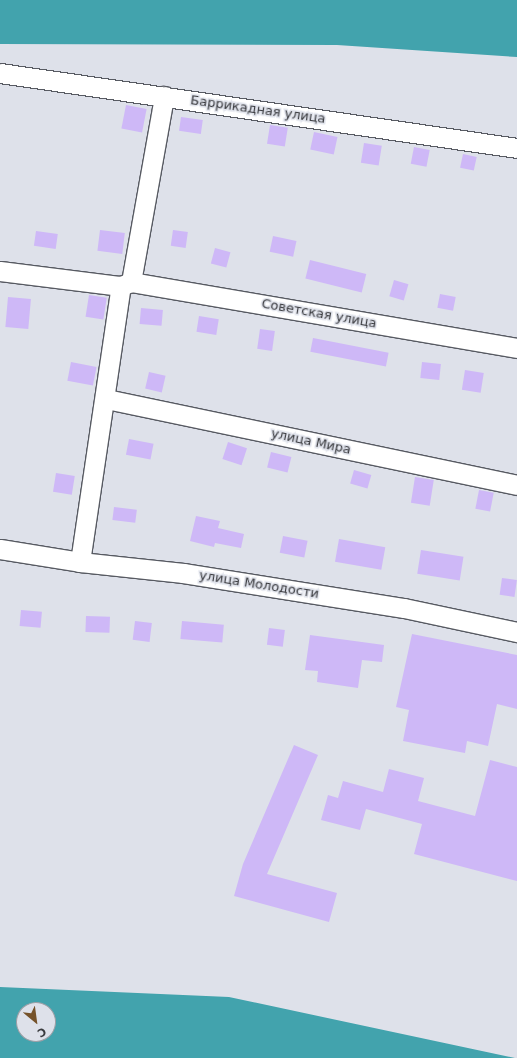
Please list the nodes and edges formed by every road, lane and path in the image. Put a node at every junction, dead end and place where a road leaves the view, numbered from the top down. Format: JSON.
{"nodes":[{"id":1,"x":0,"y":73,"type":"edge"},
{"id":2,"x":164,"y":96,"type":"junction"},
{"id":3,"x":517,"y":148,"type":"edge"},
{"id":4,"x":0,"y":271,"type":"edge"},
{"id":5,"x":126,"y":284,"type":"junction"},
{"id":6,"x":517,"y":348,"type":"edge"},
{"id":7,"x":106,"y":399,"type":"junction"},
{"id":8,"x":517,"y":485,"type":"edge"},
{"id":9,"x":0,"y":549,"type":"edge"},
{"id":10,"x":80,"y":562,"type":"junction"},
{"id":11,"x":517,"y":632,"type":"edge"}],
"edges":[{"from":1,"to":2,"type":"street","name":"Баррикадная улица"},
{"from":2,"to":3,"type":"street","name":"Баррикадная улица"},
{"from":2,"to":5,"type":"street"},
{"from":4,"to":5,"type":"street","name":"Советская улица"},
{"from":5,"to":6,"type":"street","name":"Советская улица"},
{"from":5,"to":7,"type":"street"},
{"from":7,"to":8,"type":"street","name":"улица Мира"},
{"from":7,"to":10,"type":"street"},
{"from":9,"to":10,"type":"street","name":"улица Молодости"},
{"from":10,"to":11,"type":"street","name":"улица Молодости"}]}
